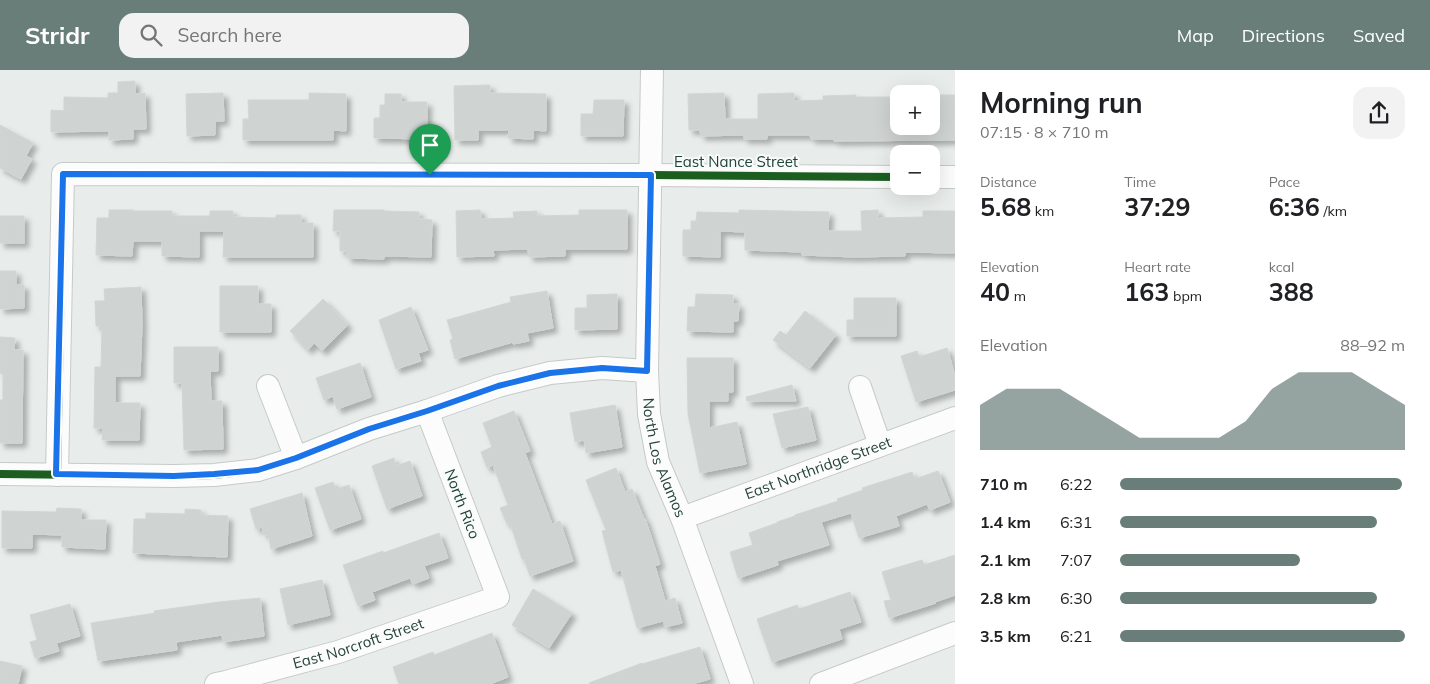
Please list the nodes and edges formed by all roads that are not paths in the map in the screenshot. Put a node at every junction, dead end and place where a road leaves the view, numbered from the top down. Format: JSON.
{"nodes":[{"id":1,"x":652,"y":70,"type":"edge"},
{"id":2,"x":651,"y":175,"type":"junction"},
{"id":3,"x":890,"y":176,"type":"edge"},
{"id":4,"x":940,"y":177,"type":"edge"},
{"id":5,"x":955,"y":177,"type":"edge"},
{"id":6,"x":647,"y":371,"type":"junction"},
{"id":7,"x":268,"y":386,"type":"dead end"},
{"id":8,"x":860,"y":387,"type":"dead end"},
{"id":9,"x":427,"y":411,"type":"junction"},
{"id":10,"x":955,"y":418,"type":"edge"},
{"id":11,"x":880,"y":445,"type":"junction"},
{"id":12,"x":296,"y":458,"type":"junction"},
{"id":13,"x":0,"y":474,"type":"edge"},
{"id":14,"x":56,"y":474,"type":"junction"},
{"id":15,"x":682,"y":518,"type":"junction"},
{"id":16,"x":498,"y":598,"type":"joint"},
{"id":17,"x":955,"y":632,"type":"edge"},
{"id":18,"x":216,"y":684,"type":"edge"},
{"id":19,"x":742,"y":684,"type":"edge"},
{"id":20,"x":821,"y":684,"type":"edge"}],
"edges":[{"from":1,"to":2,"type":"street","name":"North Los Alamos"},
{"from":2,"to":3,"type":"street","name":"East Nance Street"},
{"from":2,"to":6,"type":"street","name":"North Los Alamos"},
{"from":2,"to":14,"type":"street","name":"East Nance Street"},
{"from":4,"to":5,"type":"street"},
{"from":6,"to":9,"type":"street"},
{"from":6,"to":15,"type":"street","name":"North Los Alamos"},
{"from":7,"to":12,"type":"street"},
{"from":8,"to":11,"type":"street"},
{"from":9,"to":12,"type":"street"},
{"from":9,"to":16,"type":"street","name":"North Rico"},
{"from":10,"to":11,"type":"street","name":"East Northridge Street"},
{"from":11,"to":15,"type":"street","name":"East Northridge Street"},
{"from":12,"to":14,"type":"street"},
{"from":13,"to":14,"type":"street"},
{"from":15,"to":19,"type":"street","name":"North Los Alamos"},
{"from":16,"to":18,"type":"street","name":"East Norcroft Street"},
{"from":17,"to":20,"type":"street"}]}
